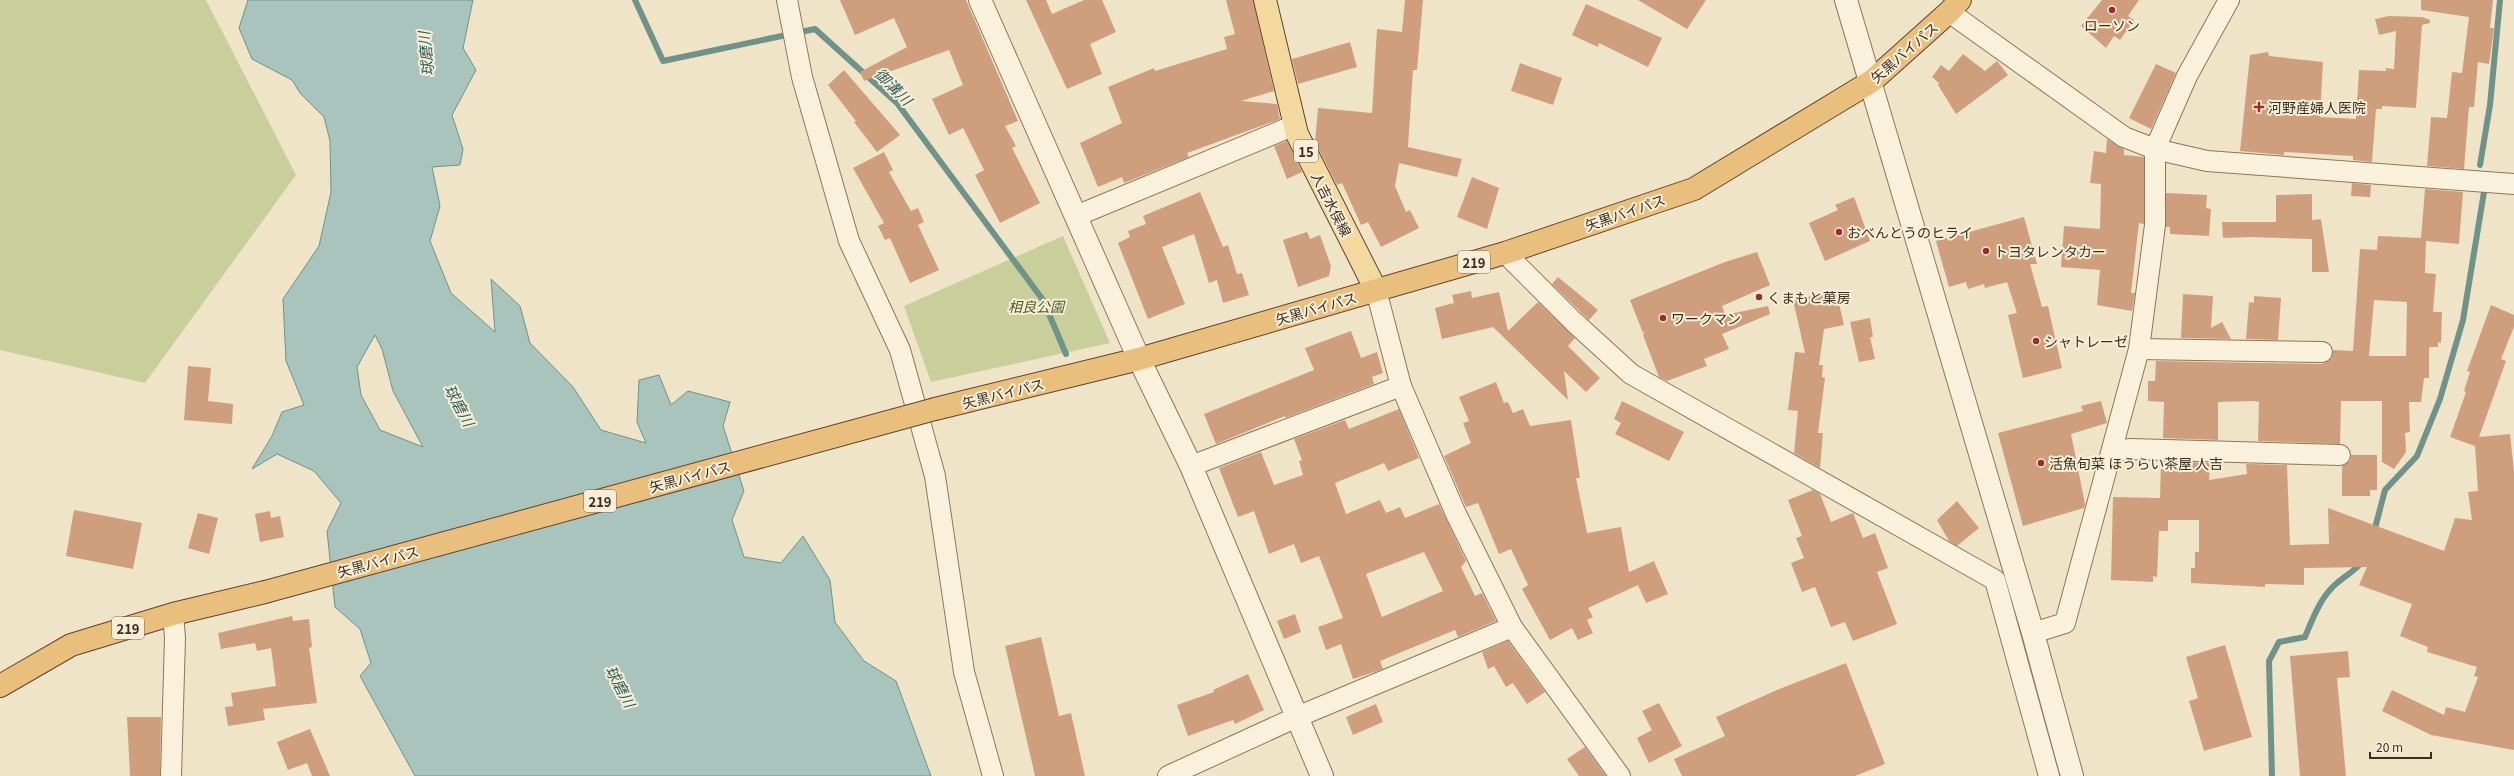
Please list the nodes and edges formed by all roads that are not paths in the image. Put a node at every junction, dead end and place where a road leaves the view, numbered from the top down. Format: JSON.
{"nodes":[{"id":1,"x":787,"y":0,"type":"edge"},
{"id":2,"x":980,"y":0,"type":"edge"},
{"id":3,"x":1265,"y":0,"type":"edge"},
{"id":4,"x":1846,"y":0,"type":"edge"},
{"id":5,"x":2229,"y":0,"type":"edge"},
{"id":6,"x":1955,"y":6,"type":"edge"},
{"id":7,"x":1872,"y":81,"type":"junction"},
{"id":8,"x":1295,"y":125,"type":"junction"},
{"id":9,"x":2155,"y":149,"type":"junction"},
{"id":10,"x":2514,"y":184,"type":"edge"},
{"id":11,"x":1076,"y":216,"type":"junction"},
{"id":12,"x":1505,"y":253,"type":"junction"},
{"id":13,"x":1376,"y":290,"type":"junction"},
{"id":14,"x":2139,"y":349,"type":"junction"},
{"id":15,"x":2322,"y":352,"type":"dead end"},
{"id":16,"x":1139,"y":360,"type":"junction"},
{"id":17,"x":1401,"y":386,"type":"junction"},
{"id":18,"x":2112,"y":451,"type":"junction"},
{"id":19,"x":2340,"y":455,"type":"dead end"},
{"id":20,"x":1191,"y":466,"type":"junction"},
{"id":21,"x":173,"y":614,"type":"junction"},
{"id":22,"x":1512,"y":627,"type":"junction"},
{"id":23,"x":2033,"y":632,"type":"junction"},
{"id":24,"x":0,"y":686,"type":"edge"},
{"id":25,"x":1296,"y":717,"type":"junction"},
{"id":26,"x":171,"y":776,"type":"edge"},
{"id":27,"x":993,"y":776,"type":"edge"},
{"id":28,"x":1168,"y":776,"type":"edge"},
{"id":29,"x":1322,"y":776,"type":"edge"},
{"id":30,"x":1620,"y":776,"type":"edge"},
{"id":31,"x":2049,"y":776,"type":"edge"},
{"id":32,"x":2072,"y":776,"type":"edge"}],
"edges":[{"from":1,"to":27,"type":"street"},
{"from":2,"to":11,"type":"street"},
{"from":3,"to":8,"type":"main road","name":"人吉水俣線","number":"15"},
{"from":4,"to":7,"type":"street"},
{"from":5,"to":9,"type":"street"},
{"from":6,"to":7,"type":"highway","name":"矢黒バイパス","number":"219"},
{"from":6,"to":9,"type":"street"},
{"from":7,"to":12,"type":"highway","name":"矢黒バイパス","number":"219"},
{"from":7,"to":23,"type":"street"},
{"from":8,"to":11,"type":"street"},
{"from":8,"to":13,"type":"main road","name":"人吉水俣線","number":"15"},
{"from":9,"to":10,"type":"street"},
{"from":9,"to":14,"type":"street"},
{"from":11,"to":16,"type":"street"},
{"from":12,"to":13,"type":"highway","name":"矢黒バイパス","number":"219"},
{"from":12,"to":31,"type":"street"},
{"from":13,"to":16,"type":"highway","name":"矢黒バイパス","number":"219"},
{"from":13,"to":17,"type":"street"},
{"from":14,"to":15,"type":"street"},
{"from":14,"to":18,"type":"street"},
{"from":16,"to":20,"type":"street"},
{"from":16,"to":21,"type":"highway","name":"矢黒バイパス","number":"219","bridge":true},
{"from":17,"to":20,"type":"street"},
{"from":17,"to":22,"type":"street"},
{"from":18,"to":19,"type":"street"},
{"from":18,"to":23,"type":"street"},
{"from":20,"to":25,"type":"street"},
{"from":21,"to":24,"type":"highway","name":"矢黒バイパス","number":"219"},
{"from":21,"to":26,"type":"street"},
{"from":22,"to":25,"type":"street"},
{"from":22,"to":30,"type":"street"},
{"from":23,"to":32,"type":"street"},
{"from":25,"to":28,"type":"street"},
{"from":25,"to":29,"type":"street"}]}
